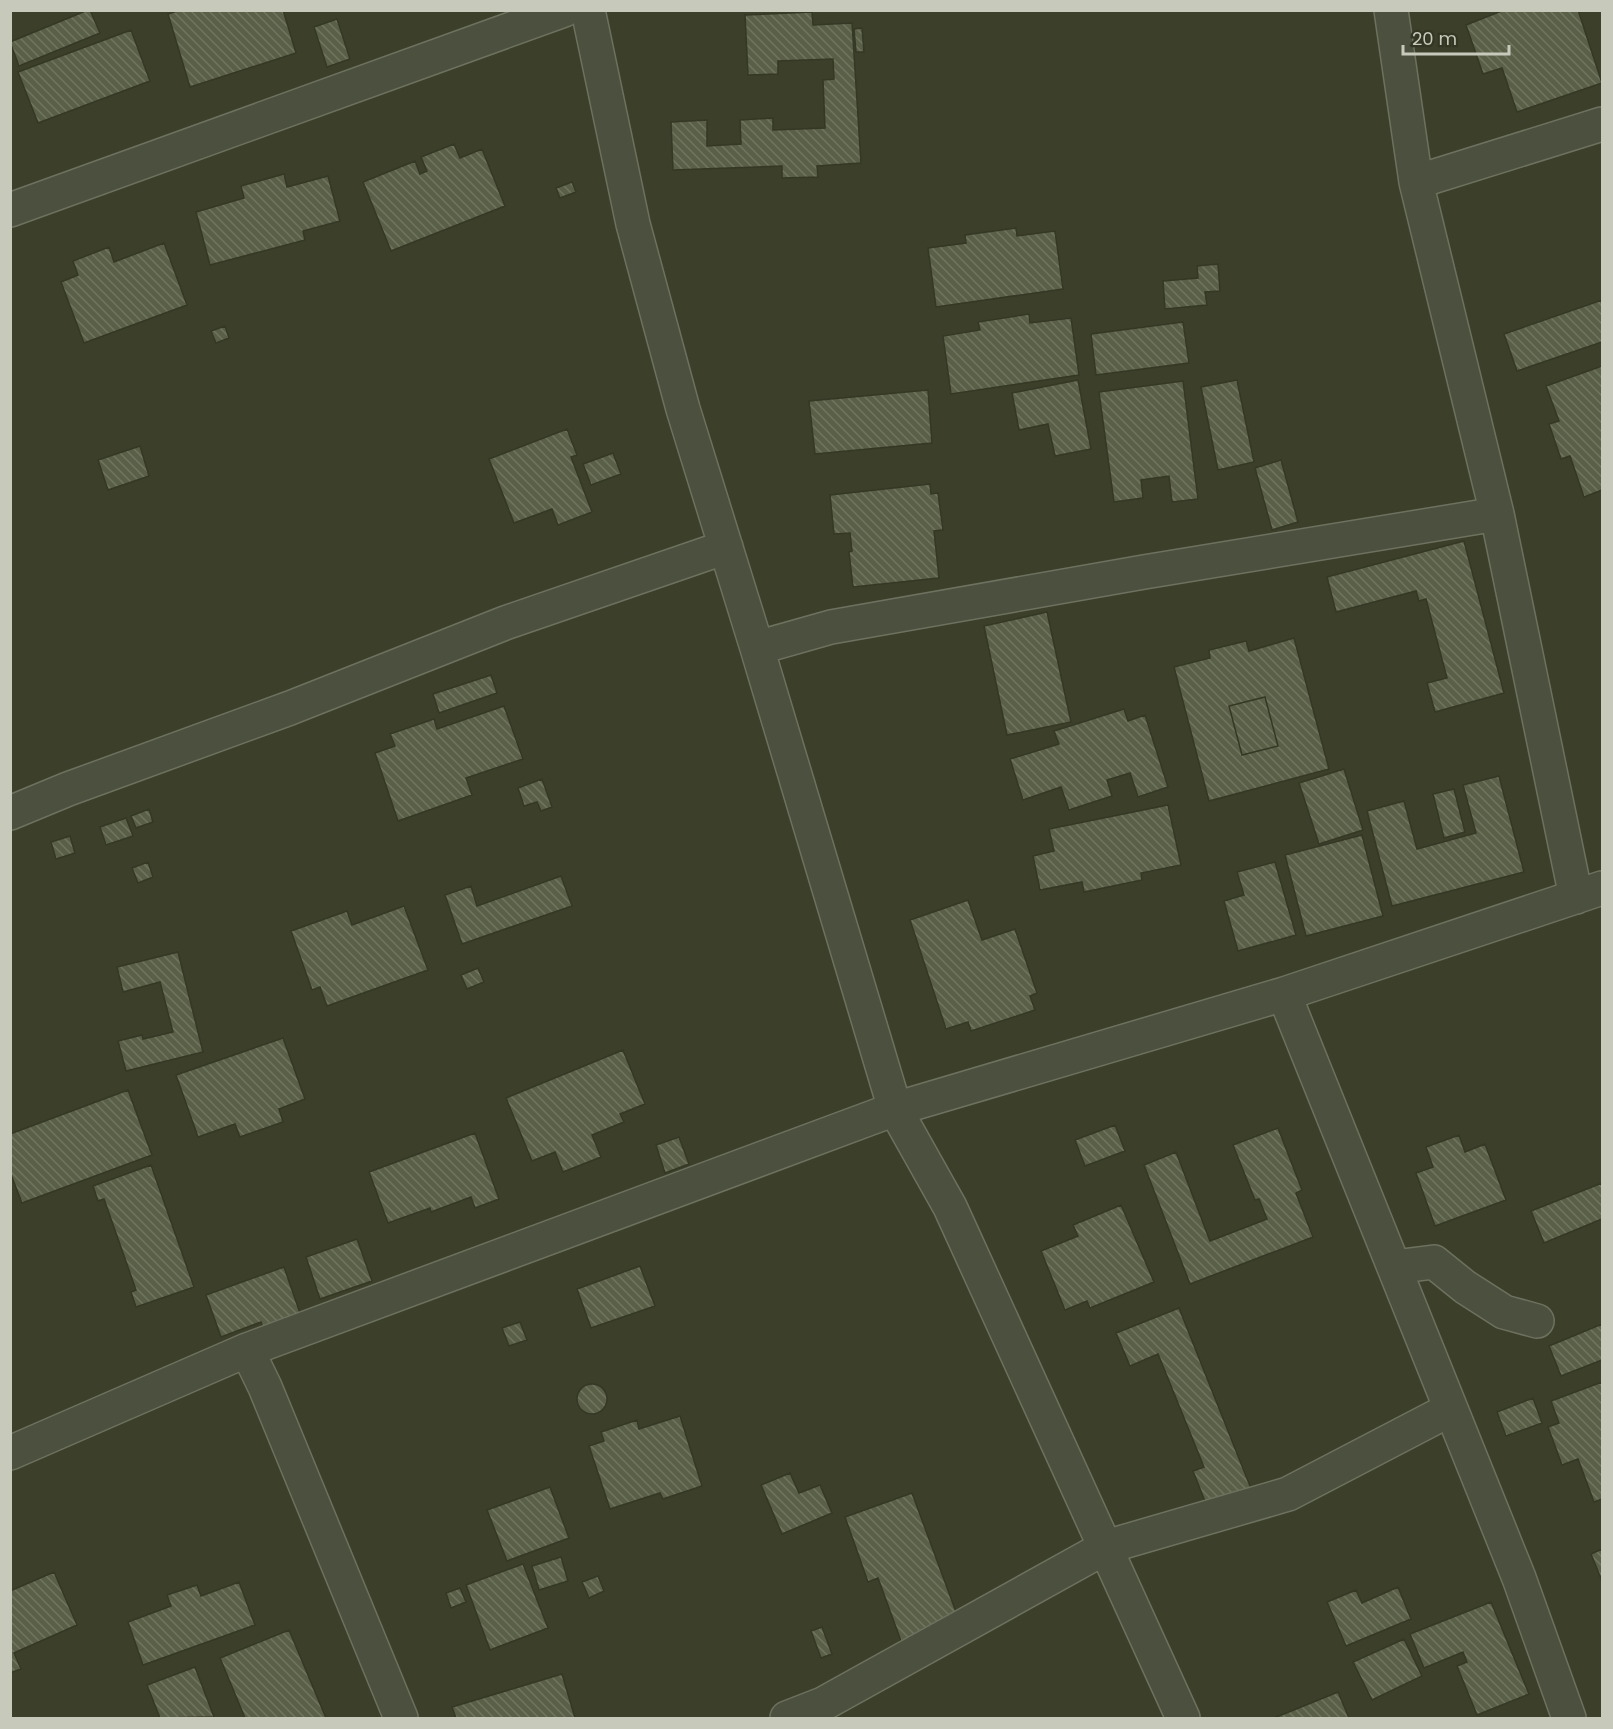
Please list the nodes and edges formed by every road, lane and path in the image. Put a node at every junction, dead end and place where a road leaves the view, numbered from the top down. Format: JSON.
{"nodes":[{"id":1,"x":564,"y":10,"type":"edge"},
{"id":2,"x":588,"y":10,"type":"edge"},
{"id":3,"x":1391,"y":10,"type":"edge"},
{"id":4,"x":1602,"y":124,"type":"edge"},
{"id":5,"x":1416,"y":182,"type":"junction"},
{"id":6,"x":10,"y":210,"type":"edge"},
{"id":7,"x":1497,"y":514,"type":"junction"},
{"id":8,"x":726,"y":547,"type":"junction"},
{"id":9,"x":757,"y":648,"type":"junction"},
{"id":10,"x":10,"y":813,"type":"edge"},
{"id":11,"x":1589,"y":892,"type":"edge"},
{"id":12,"x":1284,"y":994,"type":"junction"},
{"id":13,"x":895,"y":1109,"type":"junction"},
{"id":14,"x":1394,"y":1267,"type":"junction"},
{"id":15,"x":1537,"y":1321,"type":"dead end"},
{"id":16,"x":247,"y":1350,"type":"junction"},
{"id":17,"x":1451,"y":1409,"type":"junction"},
{"id":18,"x":10,"y":1453,"type":"edge"},
{"id":19,"x":1106,"y":1547,"type":"junction"},
{"id":20,"x":401,"y":1719,"type":"edge"},
{"id":21,"x":787,"y":1719,"type":"edge"},
{"id":22,"x":1183,"y":1719,"type":"edge"},
{"id":23,"x":1569,"y":1719,"type":"edge"}],
"edges":[{"from":1,"to":6,"type":"street"},
{"from":2,"to":8,"type":"street"},
{"from":3,"to":5,"type":"street"},
{"from":4,"to":5,"type":"street"},
{"from":5,"to":7,"type":"street"},
{"from":7,"to":9,"type":"street"},
{"from":7,"to":11,"type":"street"},
{"from":8,"to":9,"type":"street"},
{"from":8,"to":10,"type":"street"},
{"from":9,"to":13,"type":"street"},
{"from":11,"to":12,"type":"street"},
{"from":12,"to":13,"type":"street"},
{"from":12,"to":14,"type":"street"},
{"from":13,"to":16,"type":"street"},
{"from":13,"to":19,"type":"street"},
{"from":14,"to":15,"type":"street"},
{"from":14,"to":17,"type":"street"},
{"from":16,"to":18,"type":"street"},
{"from":16,"to":20,"type":"street"},
{"from":17,"to":19,"type":"street"},
{"from":17,"to":23,"type":"street"},
{"from":19,"to":21,"type":"street"},
{"from":19,"to":22,"type":"street"}]}
